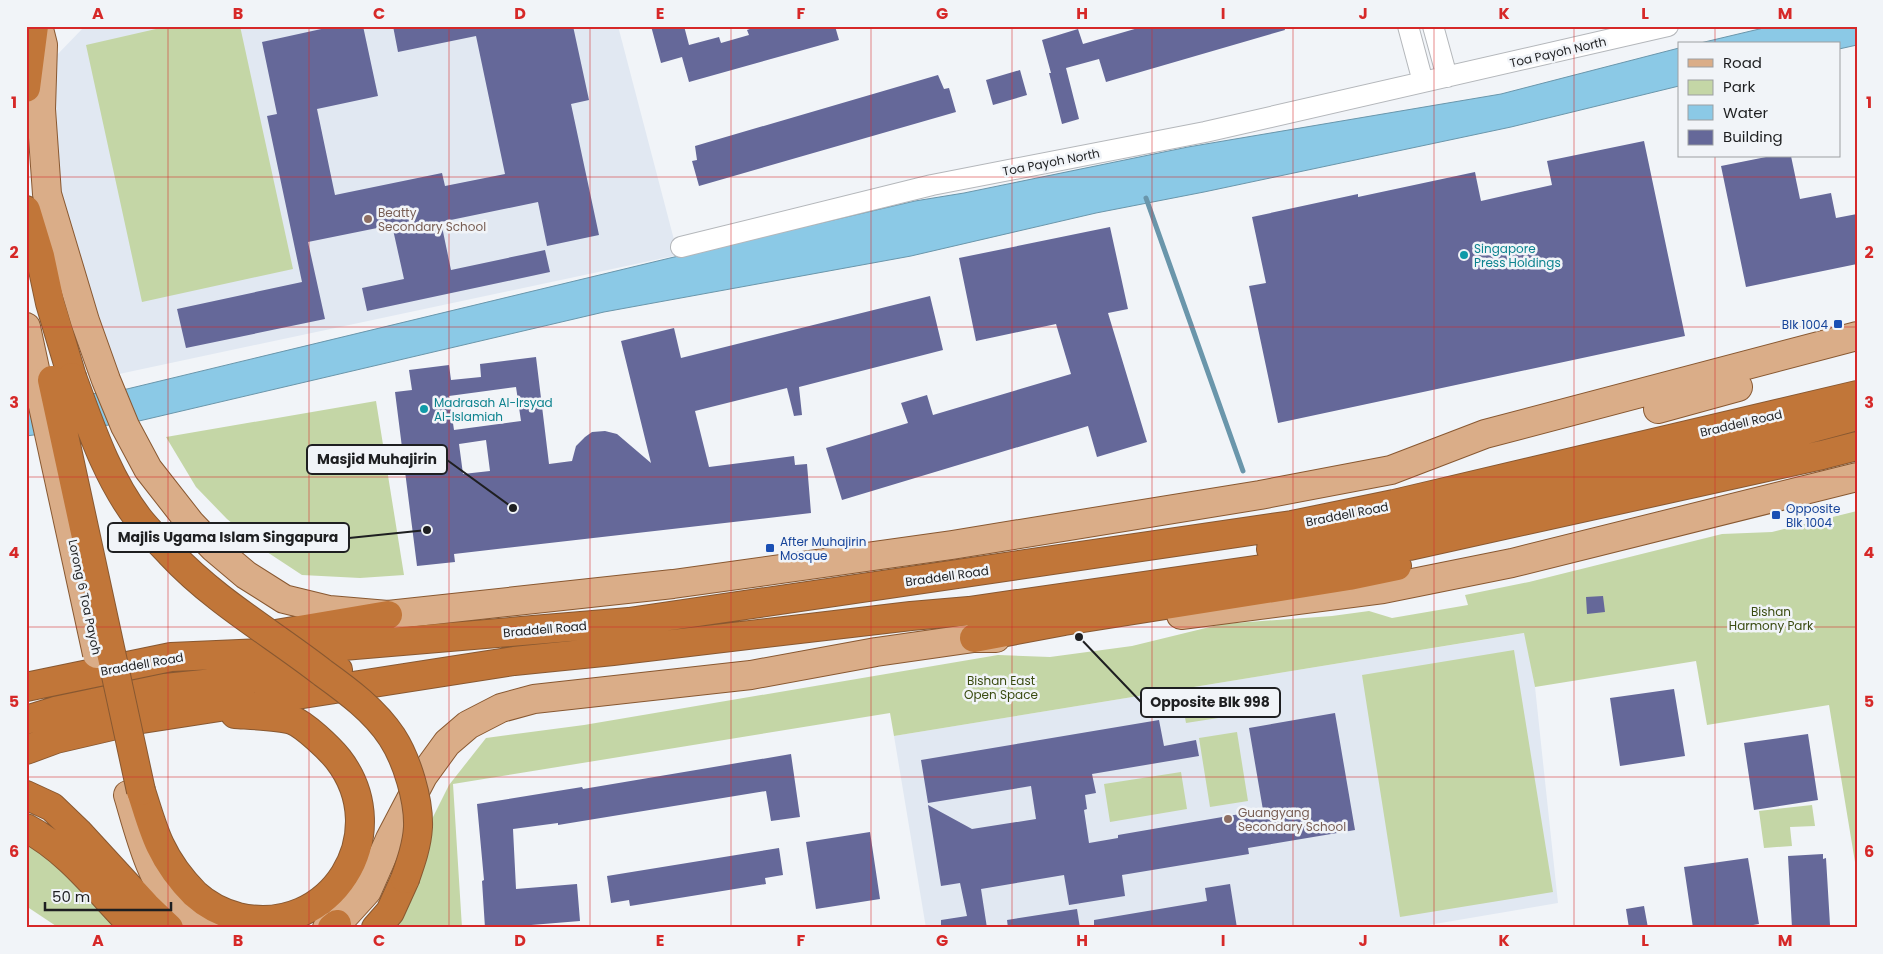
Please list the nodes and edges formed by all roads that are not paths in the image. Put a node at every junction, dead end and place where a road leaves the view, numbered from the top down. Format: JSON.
{"nodes":[{"id":1,"x":34,"y":26,"type":"edge"},
{"id":2,"x":39,"y":26,"type":"edge"},
{"id":3,"x":1408,"y":26,"type":"edge"},
{"id":4,"x":1434,"y":26,"type":"edge"},
{"id":5,"x":1668,"y":26,"type":"edge"},
{"id":6,"x":1448,"y":77,"type":"junction"},
{"id":7,"x":1423,"y":82,"type":"junction"},
{"id":8,"x":26,"y":88,"type":"edge"},
{"id":9,"x":26,"y":210,"type":"edge"},
{"id":10,"x":26,"y":232,"type":"edge"},
{"id":11,"x":681,"y":247,"type":"dead end"},
{"id":12,"x":26,"y":327,"type":"edge"},
{"id":13,"x":1857,"y":336,"type":"edge"},
{"id":14,"x":1857,"y":355,"type":"edge"},
{"id":15,"x":54,"y":380,"type":"junction"},
{"id":16,"x":1857,"y":396,"type":"edge"},
{"id":17,"x":1857,"y":416,"type":"edge"},
{"id":18,"x":1857,"y":446,"type":"edge"},
{"id":19,"x":1391,"y":470,"type":"junction"},
{"id":20,"x":1857,"y":477,"type":"edge"},
{"id":21,"x":1411,"y":554,"type":"junction"},
{"id":22,"x":930,"y":614,"type":"junction"},
{"id":23,"x":388,"y":615,"type":"junction"},
{"id":24,"x":974,"y":638,"type":"junction"},
{"id":25,"x":172,"y":657,"type":"junction"},
{"id":26,"x":514,"y":661,"type":"junction"},
{"id":27,"x":26,"y":687,"type":"edge"},
{"id":28,"x":192,"y":711,"type":"junction"},
{"id":29,"x":26,"y":720,"type":"edge"},
{"id":30,"x":26,"y":750,"type":"edge"},
{"id":31,"x":135,"y":793,"type":"junction"},
{"id":32,"x":26,"y":795,"type":"edge"},
{"id":33,"x":26,"y":828,"type":"edge"},
{"id":34,"x":332,"y":927,"type":"edge"},
{"id":35,"x":134,"y":928,"type":"edge"},
{"id":36,"x":169,"y":928,"type":"edge"},
{"id":37,"x":210,"y":928,"type":"edge"},
{"id":38,"x":376,"y":928,"type":"edge"}],
"edges":[{"from":1,"to":8,"type":"highway"},
{"from":2,"to":23,"type":"main road"},
{"from":3,"to":7,"type":"street"},
{"from":4,"to":6,"type":"street"},
{"from":5,"to":6,"type":"street","name":"Toa Payoh North"},
{"from":6,"to":7,"type":"street","name":"Toa Payoh North"},
{"from":7,"to":11,"type":"street","name":"Toa Payoh North"},
{"from":9,"to":15,"type":"highway"},
{"from":10,"to":15,"type":"highway"},
{"from":12,"to":15,"type":"main road"},
{"from":13,"to":19,"type":"main road"},
{"from":14,"to":19,"type":"main road"},
{"from":15,"to":31,"type":"highway","bridge":true},
{"from":15,"to":38,"type":"highway","bridge":true},
{"from":16,"to":25,"type":"highway","name":"Braddell Road"},
{"from":17,"to":22,"type":"highway"},
{"from":18,"to":21,"type":"highway"},
{"from":19,"to":23,"type":"main road"},
{"from":20,"to":24,"type":"main road"},
{"from":21,"to":22,"type":"highway"},
{"from":21,"to":24,"type":"highway"},
{"from":22,"to":26,"type":"highway"},
{"from":23,"to":25,"type":"highway"},
{"from":24,"to":34,"type":"main road"},
{"from":25,"to":27,"type":"highway","name":"Braddell Road"},
{"from":26,"to":28,"type":"highway"},
{"from":26,"to":29,"type":"highway"},
{"from":28,"to":30,"type":"highway"},
{"from":28,"to":31,"type":"highway"},
{"from":31,"to":37,"type":"main road"},
{"from":32,"to":36,"type":"highway"},
{"from":33,"to":35,"type":"highway"}]}
